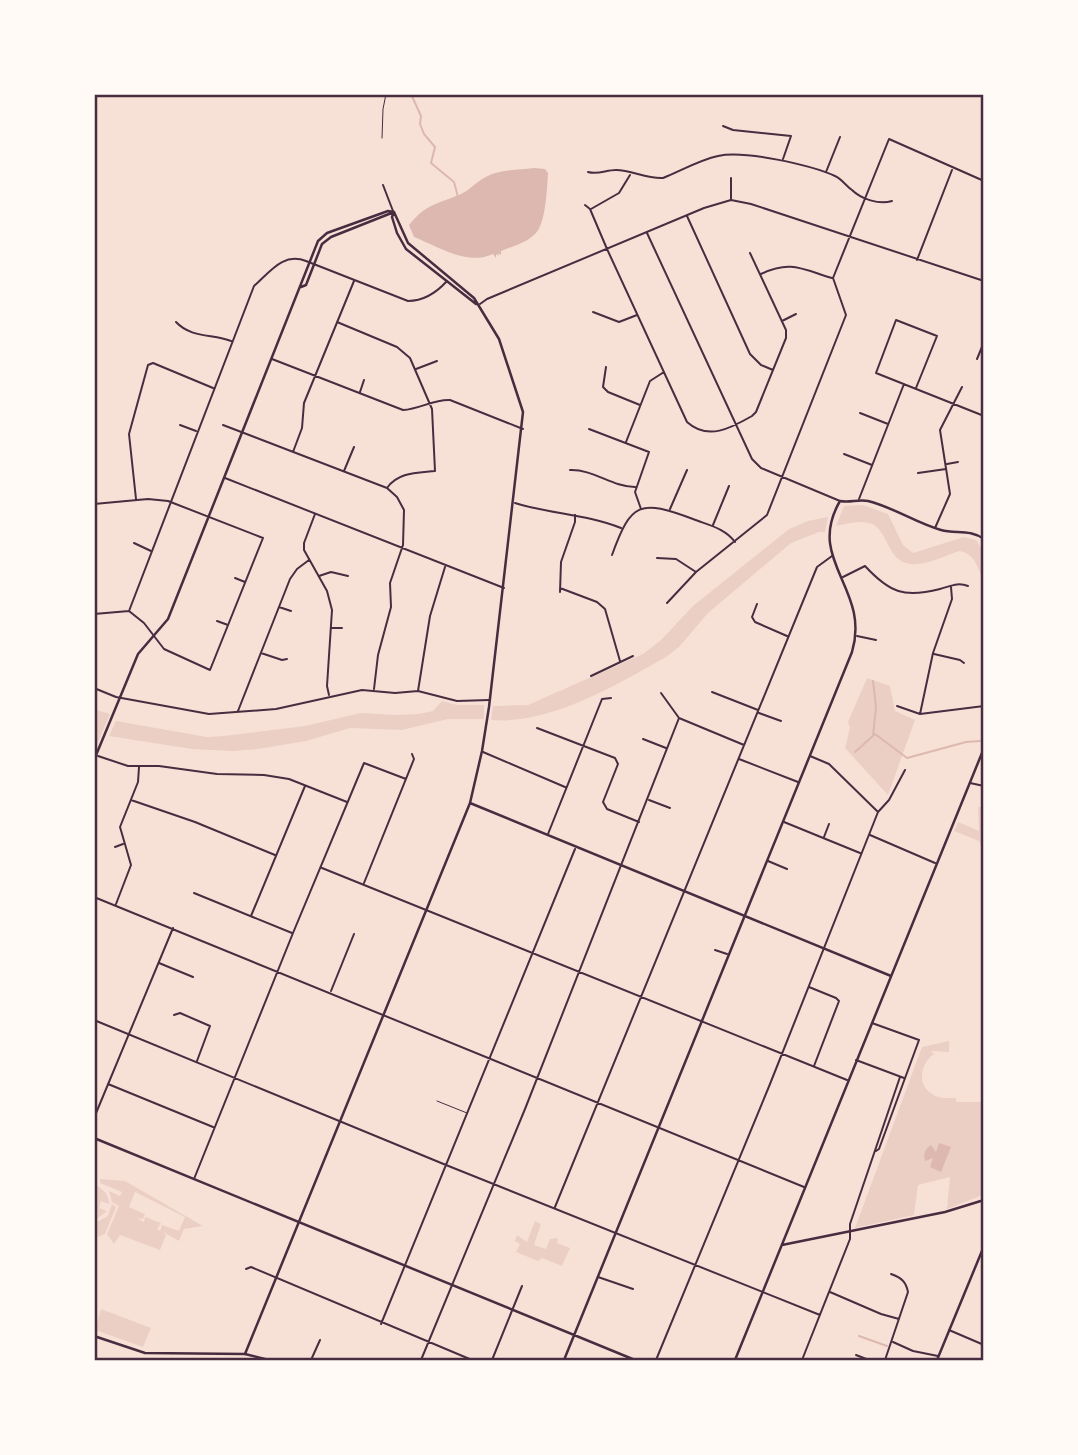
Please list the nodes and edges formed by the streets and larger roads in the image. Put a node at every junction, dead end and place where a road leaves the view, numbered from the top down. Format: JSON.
{"nodes":[{"id":1,"x":723,"y":127,"type":"dead end"},
{"id":2,"x":840,"y":137,"type":"dead end"},
{"id":3,"x":783,"y":160,"type":"junction"},
{"id":4,"x":952,"y":169,"type":"junction"},
{"id":5,"x":588,"y":172,"type":"dead end"},
{"id":6,"x":826,"y":173,"type":"junction"},
{"id":7,"x":630,"y":174,"type":"junction"},
{"id":8,"x":731,"y":178,"type":"dead end"},
{"id":9,"x":984,"y":181,"type":"edge"},
{"id":10,"x":383,"y":185,"type":"dead end"},
{"id":11,"x":865,"y":199,"type":"junction"},
{"id":12,"x":732,"y":200,"type":"junction"},
{"id":13,"x":892,"y":201,"type":"dead end"},
{"id":14,"x":585,"y":205,"type":"dead end"},
{"id":15,"x":590,"y":209,"type":"junction"},
{"id":16,"x":394,"y":212,"type":"junction"},
{"id":17,"x":686,"y":215,"type":"junction"},
{"id":18,"x":647,"y":232,"type":"junction"},
{"id":19,"x":848,"y":238,"type":"junction"},
{"id":20,"x":607,"y":249,"type":"junction"},
{"id":21,"x":750,"y":253,"type":"dead end"},
{"id":22,"x":917,"y":260,"type":"junction"},
{"id":23,"x":309,"y":262,"type":"junction"},
{"id":24,"x":314,"y":264,"type":"junction"},
{"id":25,"x":760,"y":274,"type":"junction"},
{"id":26,"x":833,"y":278,"type":"junction"},
{"id":27,"x":354,"y":279,"type":"junction"},
{"id":28,"x":449,"y":279,"type":"junction"},
{"id":29,"x":984,"y":281,"type":"edge"},
{"id":30,"x":301,"y":287,"type":"junction"},
{"id":31,"x":478,"y":306,"type":"junction"},
{"id":32,"x":593,"y":312,"type":"dead end"},
{"id":33,"x":638,"y":314,"type":"junction"},
{"id":34,"x":796,"y":314,"type":"dead end"},
{"id":35,"x":782,"y":321,"type":"junction"},
{"id":36,"x":176,"y":322,"type":"dead end"},
{"id":37,"x":337,"y":322,"type":"junction"},
{"id":38,"x":232,"y":341,"type":"junction"},
{"id":39,"x":984,"y":342,"type":"edge"},
{"id":40,"x":272,"y":359,"type":"junction"},
{"id":41,"x":977,"y":359,"type":"dead end"},
{"id":42,"x":437,"y":361,"type":"dead end"},
{"id":43,"x":606,"y":367,"type":"dead end"},
{"id":44,"x":415,"y":369,"type":"junction"},
{"id":45,"x":773,"y":370,"type":"junction"},
{"id":46,"x":665,"y":372,"type":"junction"},
{"id":47,"x":315,"y":376,"type":"junction"},
{"id":48,"x":364,"y":380,"type":"dead end"},
{"id":49,"x":904,"y":384,"type":"junction"},
{"id":50,"x":962,"y":387,"type":"dead end"},
{"id":51,"x":214,"y":388,"type":"junction"},
{"id":52,"x":916,"y":388,"type":"junction"},
{"id":53,"x":359,"y":393,"type":"junction"},
{"id":54,"x":430,"y":404,"type":"junction"},
{"id":55,"x":955,"y":404,"type":"junction"},
{"id":56,"x":641,"y":405,"type":"junction"},
{"id":57,"x":860,"y":414,"type":"dead end"},
{"id":58,"x":984,"y":416,"type":"edge"},
{"id":59,"x":889,"y":424,"type":"junction"},
{"id":60,"x":180,"y":425,"type":"dead end"},
{"id":61,"x":223,"y":425,"type":"dead end"},
{"id":62,"x":734,"y":425,"type":"junction"},
{"id":63,"x":523,"y":429,"type":"junction"},
{"id":64,"x":589,"y":429,"type":"dead end"},
{"id":65,"x":197,"y":431,"type":"junction"},
{"id":66,"x":243,"y":433,"type":"junction"},
{"id":67,"x":626,"y":443,"type":"junction"},
{"id":68,"x":354,"y":447,"type":"dead end"},
{"id":69,"x":293,"y":452,"type":"junction"},
{"id":70,"x":845,"y":454,"type":"dead end"},
{"id":71,"x":958,"y":463,"type":"dead end"},
{"id":72,"x":873,"y":466,"type":"junction"},
{"id":73,"x":947,"y":466,"type":"junction"},
{"id":74,"x":570,"y":470,"type":"dead end"},
{"id":75,"x":687,"y":470,"type":"dead end"},
{"id":76,"x":344,"y":472,"type":"junction"},
{"id":77,"x":918,"y":473,"type":"dead end"},
{"id":78,"x":782,"y":477,"type":"junction"},
{"id":79,"x":225,"y":478,"type":"junction"},
{"id":80,"x":729,"y":486,"type":"dead end"},
{"id":81,"x":636,"y":487,"type":"junction"},
{"id":82,"x":387,"y":488,"type":"junction"},
{"id":83,"x":136,"y":500,"type":"junction"},
{"id":84,"x":859,"y":500,"type":"junction"},
{"id":85,"x":840,"y":501,"type":"junction"},
{"id":86,"x":172,"y":502,"type":"junction"},
{"id":87,"x":514,"y":503,"type":"junction"},
{"id":88,"x":94,"y":504,"type":"edge"},
{"id":89,"x":641,"y":509,"type":"junction"},
{"id":90,"x":670,"y":510,"type":"junction"},
{"id":91,"x":316,"y":513,"type":"junction"},
{"id":92,"x":575,"y":515,"type":"junction"},
{"id":93,"x":209,"y":516,"type":"junction"},
{"id":94,"x":713,"y":526,"type":"junction"},
{"id":95,"x":935,"y":528,"type":"junction"},
{"id":96,"x":622,"y":529,"type":"junction"},
{"id":97,"x":984,"y":539,"type":"edge"},
{"id":98,"x":736,"y":543,"type":"junction"},
{"id":99,"x":134,"y":544,"type":"dead end"},
{"id":100,"x":402,"y":548,"type":"junction"},
{"id":101,"x":152,"y":551,"type":"junction"},
{"id":102,"x":612,"y":555,"type":"dead end"},
{"id":103,"x":831,"y":556,"type":"junction"},
{"id":104,"x":657,"y":558,"type":"dead end"},
{"id":105,"x":309,"y":561,"type":"junction"},
{"id":106,"x":446,"y":566,"type":"junction"},
{"id":107,"x":696,"y":572,"type":"junction"},
{"id":108,"x":348,"y":576,"type":"dead end"},
{"id":109,"x":318,"y":577,"type":"junction"},
{"id":110,"x":235,"y":578,"type":"dead end"},
{"id":111,"x":842,"y":578,"type":"junction"},
{"id":112,"x":246,"y":582,"type":"junction"},
{"id":113,"x":950,"y":586,"type":"junction"},
{"id":114,"x":968,"y":586,"type":"dead end"},
{"id":115,"x":504,"y":589,"type":"junction"},
{"id":116,"x":667,"y":603,"type":"dead end"},
{"id":117,"x":757,"y":604,"type":"dead end"},
{"id":118,"x":279,"y":607,"type":"junction"},
{"id":119,"x":129,"y":611,"type":"junction"},
{"id":120,"x":291,"y":611,"type":"dead end"},
{"id":121,"x":94,"y":614,"type":"edge"},
{"id":122,"x":217,"y":621,"type":"dead end"},
{"id":123,"x":229,"y":626,"type":"junction"},
{"id":124,"x":331,"y":628,"type":"junction"},
{"id":125,"x":342,"y":628,"type":"dead end"},
{"id":126,"x":856,"y":636,"type":"junction"},
{"id":127,"x":154,"y":637,"type":"junction"},
{"id":128,"x":788,"y":637,"type":"junction"},
{"id":129,"x":877,"y":640,"type":"dead end"},
{"id":130,"x":261,"y":653,"type":"junction"},
{"id":131,"x":933,"y":653,"type":"junction"},
{"id":132,"x":633,"y":656,"type":"dead end"},
{"id":133,"x":287,"y":659,"type":"dead end"},
{"id":134,"x":620,"y":661,"type":"junction"},
{"id":135,"x":964,"y":663,"type":"dead end"},
{"id":136,"x":591,"y":676,"type":"dead end"},
{"id":137,"x":94,"y":688,"type":"edge"},
{"id":138,"x":374,"y":690,"type":"junction"},
{"id":139,"x":418,"y":691,"type":"junction"},
{"id":140,"x":712,"y":692,"type":"dead end"},
{"id":141,"x":661,"y":693,"type":"dead end"},
{"id":142,"x":329,"y":696,"type":"junction"},
{"id":143,"x":121,"y":697,"type":"junction"},
{"id":144,"x":611,"y":698,"type":"dead end"},
{"id":145,"x":490,"y":700,"type":"junction"},
{"id":146,"x":897,"y":706,"type":"dead end"},
{"id":147,"x":984,"y":706,"type":"edge"},
{"id":148,"x":758,"y":711,"type":"junction"},
{"id":149,"x":238,"y":712,"type":"junction"},
{"id":150,"x":919,"y":714,"type":"junction"},
{"id":151,"x":679,"y":718,"type":"junction"},
{"id":152,"x":781,"y":721,"type":"dead end"},
{"id":153,"x":537,"y":727,"type":"dead end"},
{"id":154,"x":643,"y":739,"type":"dead end"},
{"id":155,"x":583,"y":745,"type":"junction"},
{"id":156,"x":744,"y":746,"type":"junction"},
{"id":157,"x":984,"y":748,"type":"edge"},
{"id":158,"x":667,"y":749,"type":"junction"},
{"id":159,"x":482,"y":751,"type":"junction"},
{"id":160,"x":412,"y":754,"type":"dead end"},
{"id":161,"x":810,"y":756,"type":"junction"},
{"id":162,"x":95,"y":758,"type":"edge"},
{"id":163,"x":739,"y":759,"type":"junction"},
{"id":164,"x":139,"y":766,"type":"junction"},
{"id":165,"x":905,"y":770,"type":"dead end"},
{"id":166,"x":406,"y":779,"type":"junction"},
{"id":167,"x":799,"y":782,"type":"junction"},
{"id":168,"x":969,"y":783,"type":"junction"},
{"id":169,"x":305,"y":785,"type":"junction"},
{"id":170,"x":984,"y":786,"type":"edge"},
{"id":171,"x":566,"y":788,"type":"junction"},
{"id":172,"x":131,"y":800,"type":"junction"},
{"id":173,"x":648,"y":800,"type":"junction"},
{"id":174,"x":348,"y":802,"type":"junction"},
{"id":175,"x":470,"y":803,"type":"junction"},
{"id":176,"x":670,"y":808,"type":"dead end"},
{"id":177,"x":878,"y":812,"type":"junction"},
{"id":178,"x":783,"y":821,"type":"junction"},
{"id":179,"x":639,"y":822,"type":"junction"},
{"id":180,"x":829,"y":824,"type":"dead end"},
{"id":181,"x":869,"y":834,"type":"junction"},
{"id":182,"x":547,"y":835,"type":"junction"},
{"id":183,"x":824,"y":838,"type":"junction"},
{"id":184,"x":124,"y":843,"type":"junction"},
{"id":185,"x":116,"y":847,"type":"dead end"},
{"id":186,"x":576,"y":847,"type":"junction"},
{"id":187,"x":135,"y":850,"type":"dead end"},
{"id":188,"x":128,"y":852,"type":"junction"},
{"id":189,"x":861,"y":853,"type":"junction"},
{"id":190,"x":275,"y":855,"type":"junction"},
{"id":191,"x":767,"y":860,"type":"junction"},
{"id":192,"x":936,"y":864,"type":"junction"},
{"id":193,"x":621,"y":865,"type":"junction"},
{"id":194,"x":322,"y":868,"type":"junction"},
{"id":195,"x":787,"y":869,"type":"dead end"},
{"id":196,"x":363,"y":884,"type":"junction"},
{"id":197,"x":684,"y":891,"type":"junction"},
{"id":198,"x":194,"y":893,"type":"dead end"},
{"id":199,"x":94,"y":897,"type":"edge"},
{"id":200,"x":116,"y":905,"type":"junction"},
{"id":201,"x":427,"y":909,"type":"junction"},
{"id":202,"x":251,"y":916,"type":"junction"},
{"id":203,"x":745,"y":916,"type":"junction"},
{"id":204,"x":173,"y":928,"type":"junction"},
{"id":205,"x":293,"y":933,"type":"junction"},
{"id":206,"x":354,"y":934,"type":"dead end"},
{"id":207,"x":824,"y":948,"type":"junction"},
{"id":208,"x":715,"y":950,"type":"dead end"},
{"id":209,"x":533,"y":951,"type":"junction"},
{"id":210,"x":729,"y":955,"type":"junction"},
{"id":211,"x":159,"y":963,"type":"junction"},
{"id":212,"x":579,"y":970,"type":"junction"},
{"id":213,"x":278,"y":971,"type":"junction"},
{"id":214,"x":891,"y":976,"type":"junction"},
{"id":215,"x":193,"y":977,"type":"dead end"},
{"id":216,"x":808,"y":987,"type":"junction"},
{"id":217,"x":330,"y":992,"type":"junction"},
{"id":218,"x":641,"y":997,"type":"junction"},
{"id":219,"x":384,"y":1014,"type":"junction"},
{"id":220,"x":174,"y":1015,"type":"dead end"},
{"id":221,"x":94,"y":1020,"type":"edge"},
{"id":222,"x":702,"y":1022,"type":"junction"},
{"id":223,"x":872,"y":1023,"type":"junction"},
{"id":224,"x":130,"y":1034,"type":"junction"},
{"id":225,"x":782,"y":1054,"type":"junction"},
{"id":226,"x":489,"y":1058,"type":"junction"},
{"id":227,"x":856,"y":1060,"type":"junction"},
{"id":228,"x":197,"y":1061,"type":"junction"},
{"id":229,"x":814,"y":1067,"type":"junction"},
{"id":230,"x":235,"y":1076,"type":"junction"},
{"id":231,"x":536,"y":1077,"type":"junction"},
{"id":232,"x":900,"y":1077,"type":"junction"},
{"id":233,"x":905,"y":1078,"type":"junction"},
{"id":234,"x":848,"y":1080,"type":"junction"},
{"id":235,"x":108,"y":1084,"type":"junction"},
{"id":236,"x":598,"y":1103,"type":"junction"},
{"id":237,"x":94,"y":1118,"type":"edge"},
{"id":238,"x":341,"y":1120,"type":"junction"},
{"id":239,"x":214,"y":1127,"type":"junction"},
{"id":240,"x":659,"y":1129,"type":"junction"},
{"id":241,"x":94,"y":1138,"type":"edge"},
{"id":242,"x":875,"y":1152,"type":"junction"},
{"id":243,"x":737,"y":1160,"type":"junction"},
{"id":244,"x":446,"y":1165,"type":"junction"},
{"id":245,"x":194,"y":1180,"type":"junction"},
{"id":246,"x":494,"y":1183,"type":"junction"},
{"id":247,"x":805,"y":1187,"type":"junction"},
{"id":248,"x":984,"y":1200,"type":"edge"},
{"id":249,"x":555,"y":1208,"type":"junction"},
{"id":250,"x":299,"y":1223,"type":"junction"},
{"id":251,"x":615,"y":1233,"type":"junction"},
{"id":252,"x":850,"y":1233,"type":"junction"},
{"id":253,"x":781,"y":1245,"type":"junction"},
{"id":254,"x":984,"y":1246,"type":"edge"},
{"id":255,"x":405,"y":1266,"type":"junction"},
{"id":256,"x":695,"y":1266,"type":"junction"},
{"id":257,"x":246,"y":1269,"type":"dead end"},
{"id":258,"x":891,"y":1274,"type":"dead end"},
{"id":259,"x":597,"y":1277,"type":"junction"},
{"id":260,"x":276,"y":1279,"type":"junction"},
{"id":261,"x":451,"y":1285,"type":"junction"},
{"id":262,"x":523,"y":1286,"type":"dead end"},
{"id":263,"x":633,"y":1289,"type":"dead end"},
{"id":264,"x":763,"y":1292,"type":"junction"},
{"id":265,"x":830,"y":1292,"type":"junction"},
{"id":266,"x":512,"y":1310,"type":"junction"},
{"id":267,"x":820,"y":1315,"type":"junction"},
{"id":268,"x":900,"y":1319,"type":"junction"},
{"id":269,"x":381,"y":1324,"type":"junction"},
{"id":270,"x":949,"y":1331,"type":"junction"},
{"id":271,"x":94,"y":1336,"type":"edge"},
{"id":272,"x":573,"y":1336,"type":"junction"},
{"id":273,"x":320,"y":1340,"type":"dead end"},
{"id":274,"x":892,"y":1341,"type":"junction"},
{"id":275,"x":428,"y":1343,"type":"junction"},
{"id":276,"x":984,"y":1345,"type":"edge"},
{"id":277,"x":245,"y":1354,"type":"junction"},
{"id":278,"x":856,"y":1355,"type":"dead end"},
{"id":279,"x":938,"y":1359,"type":"edge"},
{"id":280,"x":269,"y":1360,"type":"edge"},
{"id":281,"x":312,"y":1360,"type":"edge"},
{"id":282,"x":421,"y":1360,"type":"edge"},
{"id":283,"x":472,"y":1360,"type":"edge"},
{"id":284,"x":492,"y":1360,"type":"edge"},
{"id":285,"x":564,"y":1360,"type":"edge"},
{"id":286,"x":635,"y":1360,"type":"edge"},
{"id":287,"x":656,"y":1360,"type":"edge"},
{"id":288,"x":735,"y":1360,"type":"edge"},
{"id":289,"x":802,"y":1360,"type":"edge"},
{"id":290,"x":869,"y":1360,"type":"edge"},
{"id":291,"x":885,"y":1360,"type":"edge"}],
"edges":[{"from":1,"to":3,"type":"street"},
{"from":2,"to":6,"type":"street"},
{"from":3,"to":6,"type":"street"},
{"from":3,"to":7,"type":"street"},
{"from":4,"to":9,"type":"street"},
{"from":4,"to":11,"type":"street"},
{"from":4,"to":22,"type":"street"},
{"from":5,"to":7,"type":"street"},
{"from":6,"to":11,"type":"street"},
{"from":7,"to":15,"type":"street"},
{"from":8,"to":12,"type":"street"},
{"from":10,"to":16,"type":"street"},
{"from":11,"to":13,"type":"street"},
{"from":11,"to":19,"type":"street"},
{"from":12,"to":17,"type":"street"},
{"from":12,"to":19,"type":"street"},
{"from":14,"to":15,"type":"street"},
{"from":15,"to":20,"type":"street"},
{"from":16,"to":23,"type":"street"},
{"from":16,"to":24,"type":"street"},
{"from":16,"to":28,"type":"street"},
{"from":17,"to":18,"type":"street"},
{"from":17,"to":45,"type":"street"},
{"from":18,"to":20,"type":"street"},
{"from":18,"to":62,"type":"street"},
{"from":19,"to":22,"type":"street"},
{"from":19,"to":26,"type":"street"},
{"from":20,"to":31,"type":"street"},
{"from":20,"to":33,"type":"street"},
{"from":21,"to":25,"type":"street"},
{"from":22,"to":29,"type":"street"},
{"from":23,"to":24,"type":"street"},
{"from":23,"to":30,"type":"street"},
{"from":23,"to":38,"type":"street"},
{"from":24,"to":27,"type":"street"},
{"from":24,"to":30,"type":"street"},
{"from":25,"to":26,"type":"street"},
{"from":25,"to":35,"type":"street"},
{"from":26,"to":78,"type":"street"},
{"from":27,"to":28,"type":"street"},
{"from":27,"to":37,"type":"street"},
{"from":28,"to":31,"type":"street"},
{"from":30,"to":40,"type":"street"},
{"from":31,"to":63,"type":"street"},
{"from":32,"to":33,"type":"street"},
{"from":33,"to":46,"type":"street"},
{"from":34,"to":35,"type":"street"},
{"from":35,"to":45,"type":"street"},
{"from":36,"to":38,"type":"street"},
{"from":37,"to":44,"type":"street"},
{"from":37,"to":47,"type":"street"},
{"from":38,"to":51,"type":"street"},
{"from":39,"to":41,"type":"street"},
{"from":40,"to":47,"type":"street"},
{"from":40,"to":66,"type":"street"},
{"from":42,"to":44,"type":"street"},
{"from":43,"to":56,"type":"street"},
{"from":44,"to":54,"type":"street"},
{"from":45,"to":62,"type":"street"},
{"from":46,"to":56,"type":"street"},
{"from":46,"to":62,"type":"street"},
{"from":47,"to":53,"type":"street"},
{"from":47,"to":69,"type":"street"},
{"from":48,"to":53,"type":"street"},
{"from":49,"to":52,"type":"street"},
{"from":49,"to":52,"type":"street"},
{"from":49,"to":59,"type":"street"},
{"from":50,"to":55,"type":"street"},
{"from":51,"to":65,"type":"street"},
{"from":51,"to":83,"type":"street"},
{"from":52,"to":55,"type":"street"},
{"from":53,"to":54,"type":"street"},
{"from":54,"to":63,"type":"street"},
{"from":54,"to":82,"type":"street"},
{"from":55,"to":58,"type":"street"},
{"from":55,"to":73,"type":"street"},
{"from":56,"to":67,"type":"street"},
{"from":57,"to":59,"type":"street"},
{"from":59,"to":72,"type":"street"},
{"from":60,"to":65,"type":"street"},
{"from":61,"to":66,"type":"street"},
{"from":62,"to":78,"type":"street"},
{"from":63,"to":87,"type":"street"},
{"from":64,"to":67,"type":"street"},
{"from":65,"to":86,"type":"street"},
{"from":66,"to":69,"type":"street"},
{"from":66,"to":79,"type":"street"},
{"from":67,"to":81,"type":"street"},
{"from":68,"to":76,"type":"street"},
{"from":69,"to":76,"type":"street"},
{"from":70,"to":72,"type":"street"},
{"from":71,"to":73,"type":"street"},
{"from":72,"to":84,"type":"street"},
{"from":73,"to":77,"type":"street"},
{"from":73,"to":95,"type":"street"},
{"from":74,"to":81,"type":"street"},
{"from":75,"to":90,"type":"street"},
{"from":76,"to":82,"type":"street"},
{"from":78,"to":85,"type":"street"},
{"from":78,"to":98,"type":"street"},
{"from":79,"to":91,"type":"street"},
{"from":79,"to":93,"type":"street"},
{"from":80,"to":94,"type":"street"},
{"from":81,"to":89,"type":"street"},
{"from":82,"to":100,"type":"street"},
{"from":83,"to":86,"type":"street"},
{"from":83,"to":88,"type":"street"},
{"from":84,"to":85,"type":"street"},
{"from":84,"to":95,"type":"street"},
{"from":85,"to":103,"type":"street"},
{"from":86,"to":93,"type":"street"},
{"from":86,"to":101,"type":"street"},
{"from":87,"to":92,"type":"street"},
{"from":87,"to":115,"type":"street"},
{"from":89,"to":90,"type":"street"},
{"from":89,"to":96,"type":"street"},
{"from":90,"to":94,"type":"street"},
{"from":91,"to":100,"type":"street"},
{"from":91,"to":105,"type":"street"},
{"from":92,"to":96,"type":"street"},
{"from":92,"to":134,"type":"street"},
{"from":93,"to":112,"type":"street"},
{"from":93,"to":127,"type":"street"},
{"from":94,"to":98,"type":"street"},
{"from":95,"to":97,"type":"street"},
{"from":96,"to":102,"type":"street"},
{"from":98,"to":107,"type":"street"},
{"from":99,"to":101,"type":"street"},
{"from":100,"to":106,"type":"street"},
{"from":100,"to":138,"type":"street"},
{"from":101,"to":119,"type":"street"},
{"from":103,"to":111,"type":"street"},
{"from":103,"to":128,"type":"street"},
{"from":104,"to":107,"type":"street"},
{"from":105,"to":109,"type":"street"},
{"from":105,"to":118,"type":"street"},
{"from":106,"to":115,"type":"street"},
{"from":106,"to":139,"type":"street"},
{"from":107,"to":116,"type":"street"},
{"from":108,"to":109,"type":"street"},
{"from":109,"to":124,"type":"street"},
{"from":110,"to":112,"type":"street"},
{"from":111,"to":113,"type":"street"},
{"from":111,"to":126,"type":"street"},
{"from":112,"to":123,"type":"street"},
{"from":113,"to":114,"type":"street"},
{"from":113,"to":131,"type":"street"},
{"from":115,"to":145,"type":"street"},
{"from":117,"to":128,"type":"street"},
{"from":118,"to":120,"type":"street"},
{"from":118,"to":130,"type":"street"},
{"from":119,"to":121,"type":"street"},
{"from":119,"to":127,"type":"street"},
{"from":122,"to":123,"type":"street"},
{"from":123,"to":127,"type":"street"},
{"from":124,"to":125,"type":"street"},
{"from":124,"to":142,"type":"street"},
{"from":126,"to":129,"type":"street"},
{"from":126,"to":161,"type":"street"},
{"from":127,"to":143,"type":"street"},
{"from":128,"to":148,"type":"street"},
{"from":130,"to":133,"type":"street"},
{"from":130,"to":149,"type":"street"},
{"from":131,"to":135,"type":"street"},
{"from":131,"to":150,"type":"street"},
{"from":132,"to":134,"type":"street"},
{"from":134,"to":136,"type":"street"},
{"from":137,"to":143,"type":"street"},
{"from":138,"to":139,"type":"street"},
{"from":138,"to":142,"type":"street"},
{"from":139,"to":145,"type":"street"},
{"from":140,"to":148,"type":"street"},
{"from":141,"to":151,"type":"street"},
{"from":142,"to":149,"type":"street"},
{"from":143,"to":149,"type":"street"},
{"from":143,"to":162,"type":"street"},
{"from":144,"to":155,"type":"street"},
{"from":145,"to":159,"type":"street"},
{"from":146,"to":150,"type":"street"},
{"from":147,"to":150,"type":"street"},
{"from":148,"to":152,"type":"street"},
{"from":148,"to":156,"type":"street"},
{"from":151,"to":156,"type":"street"},
{"from":151,"to":158,"type":"street"},
{"from":153,"to":155,"type":"street"},
{"from":154,"to":158,"type":"street"},
{"from":155,"to":171,"type":"street"},
{"from":155,"to":179,"type":"street"},
{"from":156,"to":163,"type":"street"},
{"from":157,"to":168,"type":"street"},
{"from":158,"to":173,"type":"street"},
{"from":159,"to":171,"type":"street"},
{"from":159,"to":175,"type":"street"},
{"from":160,"to":166,"type":"street"},
{"from":161,"to":167,"type":"street"},
{"from":161,"to":177,"type":"street"},
{"from":162,"to":164,"type":"street"},
{"from":163,"to":167,"type":"street"},
{"from":163,"to":197,"type":"street"},
{"from":164,"to":169,"type":"street"},
{"from":164,"to":172,"type":"street"},
{"from":165,"to":177,"type":"street"},
{"from":166,"to":174,"type":"street"},
{"from":166,"to":196,"type":"street"},
{"from":167,"to":178,"type":"street"},
{"from":168,"to":170,"type":"street"},
{"from":168,"to":192,"type":"street"},
{"from":169,"to":174,"type":"street"},
{"from":169,"to":190,"type":"street"},
{"from":171,"to":182,"type":"street"},
{"from":172,"to":184,"type":"street"},
{"from":172,"to":190,"type":"street"},
{"from":173,"to":176,"type":"street"},
{"from":173,"to":179,"type":"street"},
{"from":174,"to":194,"type":"street"},
{"from":175,"to":182,"type":"street"},
{"from":175,"to":201,"type":"street"},
{"from":177,"to":181,"type":"street"},
{"from":178,"to":183,"type":"street"},
{"from":178,"to":191,"type":"street"},
{"from":179,"to":193,"type":"street"},
{"from":180,"to":183,"type":"street"},
{"from":181,"to":189,"type":"street"},
{"from":181,"to":192,"type":"street"},
{"from":182,"to":186,"type":"street"},
{"from":183,"to":189,"type":"street"},
{"from":184,"to":185,"type":"street"},
{"from":184,"to":188,"type":"street"},
{"from":186,"to":193,"type":"street"},
{"from":186,"to":209,"type":"street"},
{"from":187,"to":188,"type":"street"},
{"from":188,"to":200,"type":"street"},
{"from":189,"to":207,"type":"street"},
{"from":190,"to":202,"type":"street"},
{"from":191,"to":195,"type":"street"},
{"from":191,"to":203,"type":"street"},
{"from":192,"to":214,"type":"street"},
{"from":193,"to":197,"type":"street"},
{"from":193,"to":212,"type":"street"},
{"from":194,"to":196,"type":"street"},
{"from":194,"to":205,"type":"street"},
{"from":196,"to":201,"type":"street"},
{"from":197,"to":203,"type":"street"},
{"from":197,"to":218,"type":"street"},
{"from":198,"to":202,"type":"street"},
{"from":199,"to":200,"type":"street"},
{"from":200,"to":204,"type":"street"},
{"from":201,"to":209,"type":"street"},
{"from":201,"to":219,"type":"street"},
{"from":202,"to":205,"type":"street"},
{"from":203,"to":207,"type":"street"},
{"from":203,"to":210,"type":"street"},
{"from":204,"to":211,"type":"street"},
{"from":204,"to":213,"type":"street"},
{"from":205,"to":213,"type":"street"},
{"from":206,"to":217,"type":"street"},
{"from":207,"to":214,"type":"street"},
{"from":207,"to":216,"type":"street"},
{"from":208,"to":210,"type":"street"},
{"from":209,"to":212,"type":"street"},
{"from":209,"to":226,"type":"street"},
{"from":210,"to":222,"type":"street"},
{"from":211,"to":215,"type":"street"},
{"from":211,"to":224,"type":"street"},
{"from":212,"to":218,"type":"street"},
{"from":212,"to":231,"type":"street"},
{"from":213,"to":217,"type":"street"},
{"from":213,"to":230,"type":"street"},
{"from":214,"to":223,"type":"street"},
{"from":216,"to":225,"type":"street"},
{"from":216,"to":229,"type":"street"},
{"from":217,"to":219,"type":"street"},
{"from":218,"to":222,"type":"street"},
{"from":218,"to":236,"type":"street"},
{"from":219,"to":226,"type":"street"},
{"from":219,"to":238,"type":"street"},
{"from":220,"to":228,"type":"street"},
{"from":221,"to":224,"type":"street"},
{"from":222,"to":225,"type":"street"},
{"from":222,"to":240,"type":"street"},
{"from":223,"to":227,"type":"street"},
{"from":223,"to":233,"type":"street"},
{"from":224,"to":228,"type":"street"},
{"from":224,"to":235,"type":"street"},
{"from":225,"to":229,"type":"street"},
{"from":225,"to":243,"type":"street"},
{"from":226,"to":231,"type":"street"},
{"from":226,"to":244,"type":"street"},
{"from":227,"to":232,"type":"street"},
{"from":227,"to":234,"type":"street"},
{"from":228,"to":230,"type":"street"},
{"from":229,"to":234,"type":"street"},
{"from":230,"to":238,"type":"street"},
{"from":230,"to":239,"type":"street"},
{"from":231,"to":236,"type":"street"},
{"from":231,"to":246,"type":"street"},
{"from":232,"to":233,"type":"street"},
{"from":232,"to":242,"type":"street"},
{"from":233,"to":242,"type":"street"},
{"from":234,"to":247,"type":"street"},
{"from":235,"to":237,"type":"street"},
{"from":235,"to":239,"type":"street"},
{"from":236,"to":240,"type":"street"},
{"from":236,"to":249,"type":"street"},
{"from":238,"to":244,"type":"street"},
{"from":238,"to":250,"type":"street"},
{"from":239,"to":245,"type":"street"},
{"from":240,"to":243,"type":"street"},
{"from":240,"to":251,"type":"street"},
{"from":241,"to":245,"type":"street"},
{"from":242,"to":252,"type":"street"},
{"from":243,"to":247,"type":"street"},
{"from":243,"to":256,"type":"street"},
{"from":244,"to":246,"type":"street"},
{"from":244,"to":255,"type":"street"},
{"from":245,"to":250,"type":"street"},
{"from":246,"to":249,"type":"street"},
{"from":246,"to":261,"type":"street"},
{"from":247,"to":253,"type":"street"},
{"from":248,"to":252,"type":"street"},
{"from":249,"to":251,"type":"street"},
{"from":250,"to":255,"type":"street"},
{"from":250,"to":260,"type":"street"},
{"from":251,"to":256,"type":"street"},
{"from":251,"to":259,"type":"street"},
{"from":252,"to":253,"type":"street"},
{"from":252,"to":265,"type":"street"},
{"from":253,"to":264,"type":"street"},
{"from":254,"to":270,"type":"street"},
{"from":255,"to":261,"type":"street"},
{"from":255,"to":269,"type":"street"},
{"from":256,"to":264,"type":"street"},
{"from":256,"to":287,"type":"street"},
{"from":257,"to":260,"type":"street"},
{"from":258,"to":268,"type":"street"},
{"from":259,"to":263,"type":"street"},
{"from":259,"to":272,"type":"street"},
{"from":260,"to":269,"type":"street"},
{"from":260,"to":277,"type":"street"},
{"from":261,"to":266,"type":"street"},
{"from":261,"to":275,"type":"street"},
{"from":262,"to":266,"type":"street"},
{"from":264,"to":267,"type":"street"},
{"from":264,"to":288,"type":"street"},
{"from":265,"to":267,"type":"street"},
{"from":265,"to":268,"type":"street"},
{"from":266,"to":272,"type":"street"},
{"from":266,"to":284,"type":"street"},
{"from":267,"to":289,"type":"street"},
{"from":268,"to":274,"type":"street"},
{"from":269,"to":275,"type":"street"},
{"from":270,"to":276,"type":"street"},
{"from":270,"to":279,"type":"street"},
{"from":271,"to":277,"type":"street"},
{"from":272,"to":285,"type":"street"},
{"from":272,"to":286,"type":"street"},
{"from":273,"to":281,"type":"street"},
{"from":274,"to":279,"type":"street"},
{"from":274,"to":291,"type":"street"},
{"from":275,"to":282,"type":"street"},
{"from":275,"to":283,"type":"street"},
{"from":277,"to":280,"type":"street"},
{"from":278,"to":290,"type":"street"}]}
